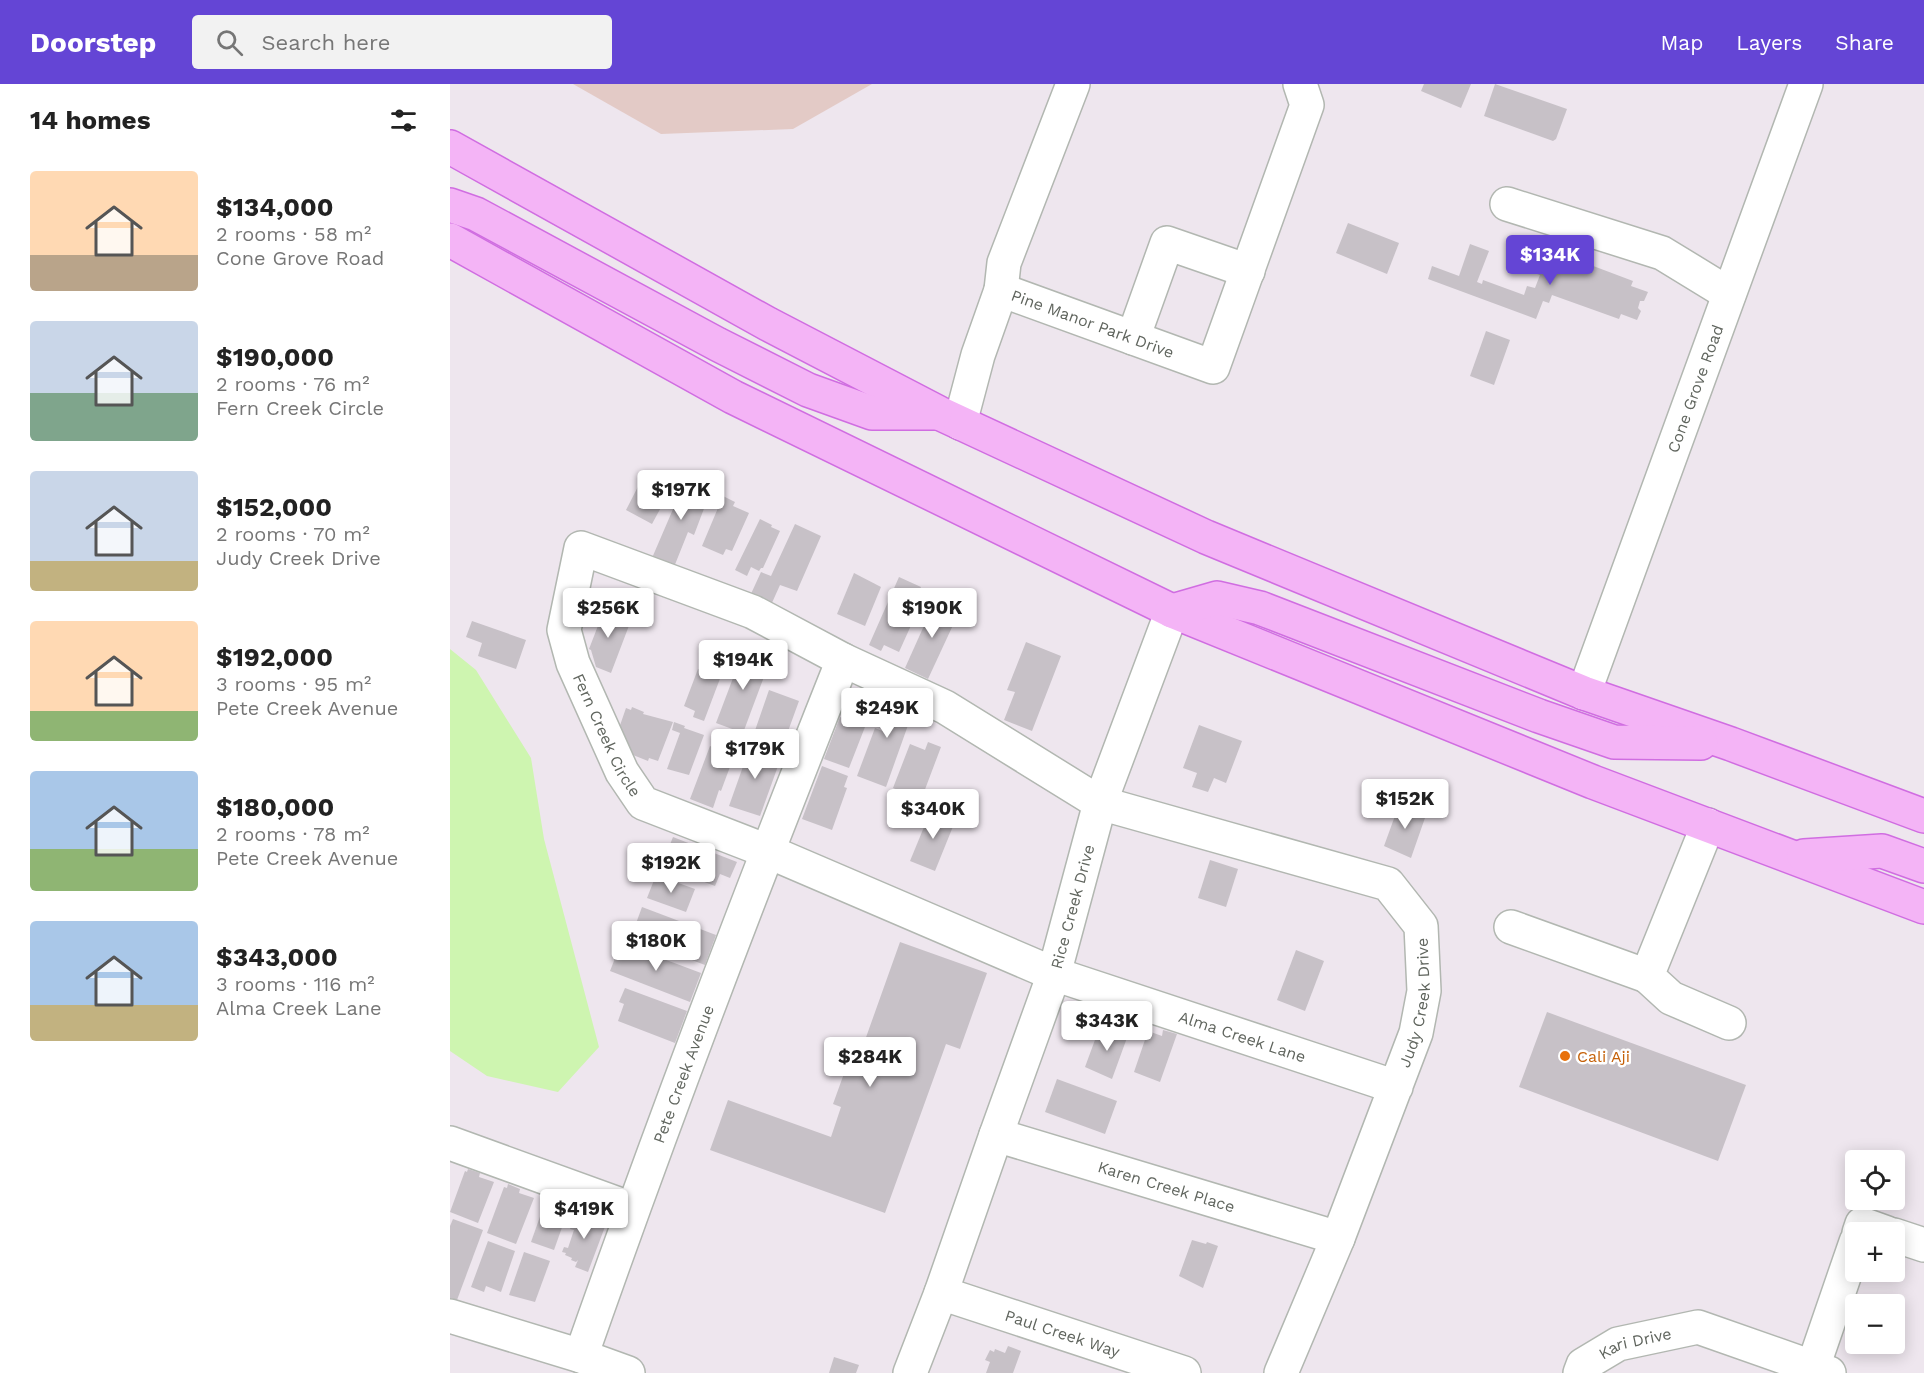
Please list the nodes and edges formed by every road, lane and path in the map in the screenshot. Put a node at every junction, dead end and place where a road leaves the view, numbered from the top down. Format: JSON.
{"nodes":[{"id":1,"x":1073,"y":84,"type":"edge"},
{"id":2,"x":1300,"y":84,"type":"edge"},
{"id":3,"x":1806,"y":84,"type":"edge"},
{"id":4,"x":450,"y":147,"type":"edge"},
{"id":5,"x":1507,"y":204,"type":"dead end"},
{"id":6,"x":450,"y":205,"type":"edge"},
{"id":7,"x":450,"y":240,"type":"edge"},
{"id":8,"x":1248,"y":271,"type":"junction"},
{"id":9,"x":1001,"y":291,"type":"junction"},
{"id":10,"x":1729,"y":294,"type":"junction"},
{"id":11,"x":1133,"y":338,"type":"junction"},
{"id":12,"x":950,"y":418,"type":"junction"},
{"id":13,"x":1172,"y":611,"type":"junction"},
{"id":14,"x":843,"y":660,"type":"junction"},
{"id":15,"x":1584,"y":693,"type":"junction"},
{"id":16,"x":1731,"y":744,"type":"junction"},
{"id":17,"x":1100,"y":803,"type":"junction"},
{"id":18,"x":1924,"y":816,"type":"edge"},
{"id":19,"x":1708,"y":825,"type":"junction"},
{"id":20,"x":767,"y":851,"type":"junction"},
{"id":21,"x":1793,"y":857,"type":"junction"},
{"id":22,"x":1924,"y":866,"type":"edge"},
{"id":23,"x":1924,"y":907,"type":"edge"},
{"id":24,"x":1511,"y":927,"type":"dead end"},
{"id":25,"x":1054,"y":974,"type":"junction"},
{"id":26,"x":1647,"y":976,"type":"junction"},
{"id":27,"x":1729,"y":1023,"type":"dead end"},
{"id":28,"x":1396,"y":1087,"type":"junction"},
{"id":29,"x":996,"y":1135,"type":"junction"},
{"id":30,"x":450,"y":1143,"type":"edge"},
{"id":31,"x":632,"y":1209,"type":"junction"},
{"id":32,"x":1338,"y":1238,"type":"junction"},
{"id":33,"x":1905,"y":1239,"type":"edge"},
{"id":34,"x":1924,"y":1245,"type":"edge"},
{"id":35,"x":1845,"y":1282,"type":"edge"},
{"id":36,"x":941,"y":1293,"type":"junction"},
{"id":37,"x":450,"y":1316,"type":"edge"},
{"id":38,"x":581,"y":1356,"type":"junction"},
{"id":39,"x":1821,"y":1370,"type":"edge"},
{"id":40,"x":628,"y":1373,"type":"edge"},
{"id":41,"x":909,"y":1373,"type":"edge"},
{"id":42,"x":1184,"y":1373,"type":"edge"},
{"id":43,"x":1281,"y":1373,"type":"edge"},
{"id":44,"x":1580,"y":1373,"type":"edge"}],
"edges":[{"from":1,"to":9,"type":"street"},
{"from":2,"to":8,"type":"street"},
{"from":3,"to":10,"type":"street","name":"Cone Grove Road"},
{"from":4,"to":12,"type":"main road"},
{"from":5,"to":10,"type":"street"},
{"from":6,"to":12,"type":"main road"},
{"from":7,"to":13,"type":"main road"},
{"from":8,"to":11,"type":"street"},
{"from":8,"to":11,"type":"street","name":"Pine Manor Park Drive"},
{"from":9,"to":11,"type":"street","name":"Pine Manor Park Drive"},
{"from":9,"to":12,"type":"street","name":"Pine Manor Park Drive"},
{"from":10,"to":15,"type":"street","name":"Cone Grove Road"},
{"from":12,"to":15,"type":"main road"},
{"from":13,"to":16,"type":"main road"},
{"from":13,"to":17,"type":"street","name":"Rice Creek Drive"},
{"from":13,"to":19,"type":"main road"},
{"from":14,"to":17,"type":"street","name":"Fern Creek Circle"},
{"from":14,"to":20,"type":"street","name":"Pete Creek Avenue"},
{"from":14,"to":20,"type":"street","name":"Fern Creek Circle"},
{"from":15,"to":16,"type":"main road"},
{"from":16,"to":18,"type":"main road"},
{"from":17,"to":25,"type":"street","name":"Rice Creek Drive"},
{"from":17,"to":28,"type":"street","name":"Judy Creek Drive"},
{"from":19,"to":21,"type":"main road"},
{"from":19,"to":26,"type":"street"},
{"from":20,"to":25,"type":"street","name":"Fern Creek Circle"},
{"from":20,"to":31,"type":"street","name":"Pete Creek Avenue"},
{"from":21,"to":22,"type":"main road"},
{"from":21,"to":23,"type":"main road"},
{"from":24,"to":26,"type":"street"},
{"from":25,"to":28,"type":"street","name":"Alma Creek Lane"},
{"from":25,"to":29,"type":"street","name":"Rice Creek Drive"},
{"from":26,"to":27,"type":"street"},
{"from":28,"to":32,"type":"street","name":"Judy Creek Drive"},
{"from":29,"to":32,"type":"street","name":"Karen Creek Place"},
{"from":29,"to":36,"type":"street","name":"Rice Creek Drive"},
{"from":30,"to":31,"type":"street"},
{"from":31,"to":38,"type":"street","name":"Pete Creek Avenue"},
{"from":32,"to":43,"type":"street","name":"Judy Creek Drive"},
{"from":33,"to":34,"type":"street"},
{"from":35,"to":39,"type":"street"},
{"from":36,"to":41,"type":"street","name":"Rice Creek Drive"},
{"from":36,"to":42,"type":"street","name":"Paul Creek Way"},
{"from":37,"to":38,"type":"street"},
{"from":38,"to":40,"type":"street"},
{"from":39,"to":44,"type":"street","name":"Kari Drive"}]}
